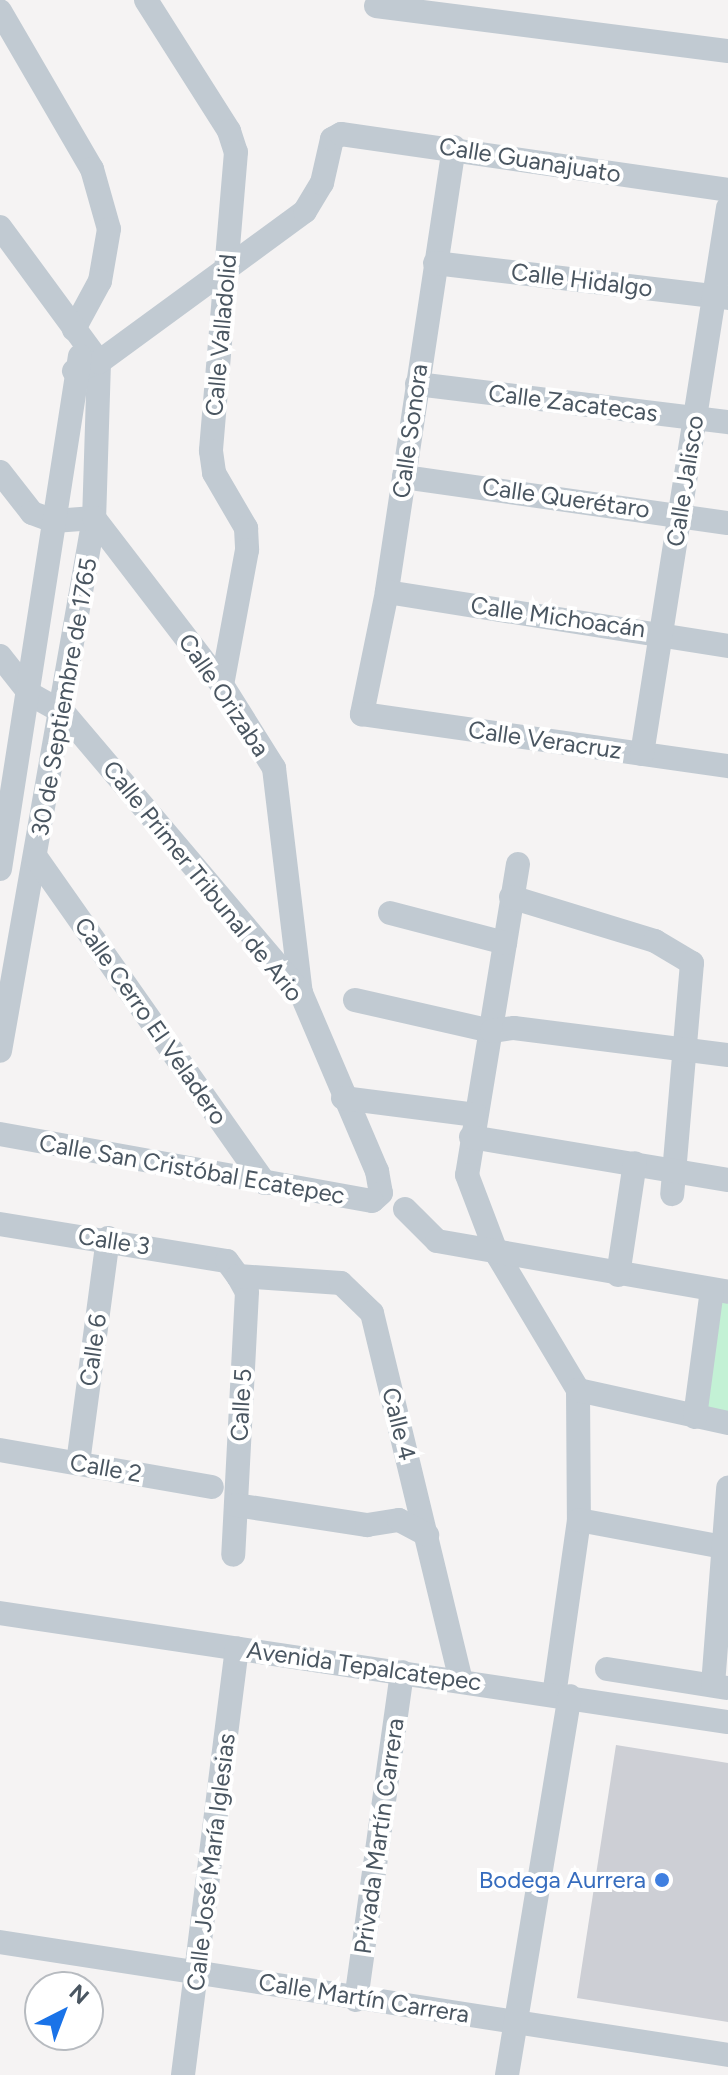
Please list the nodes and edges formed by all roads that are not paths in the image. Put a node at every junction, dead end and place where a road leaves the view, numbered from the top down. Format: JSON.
{"nodes":[{"id":1,"x":146,"y":0,"type":"edge"},
{"id":2,"x":376,"y":6,"type":"dead end"},
{"id":3,"x":514,"y":10,"type":"edge"},
{"id":4,"x":0,"y":11,"type":"edge"},
{"id":5,"x":728,"y":51,"type":"edge"},
{"id":6,"x":454,"y":147,"type":"junction"},
{"id":7,"x":728,"y":190,"type":"edge"},
{"id":8,"x":728,"y":208,"type":"edge"},
{"id":9,"x":0,"y":227,"type":"edge"},
{"id":10,"x":435,"y":263,"type":"junction"},
{"id":11,"x":226,"y":269,"type":"junction"},
{"id":12,"x":721,"y":297,"type":"edge"},
{"id":13,"x":86,"y":345,"type":"junction"},
{"id":14,"x":417,"y":384,"type":"junction"},
{"id":15,"x":695,"y":418,"type":"junction"},
{"id":16,"x":728,"y":422,"type":"edge"},
{"id":17,"x":0,"y":472,"type":"edge"},
{"id":18,"x":404,"y":477,"type":"junction"},
{"id":19,"x":680,"y":513,"type":"junction"},
{"id":20,"x":94,"y":518,"type":"junction"},
{"id":21,"x":54,"y":521,"type":"junction"},
{"id":22,"x":728,"y":523,"type":"edge"},
{"id":23,"x":387,"y":592,"type":"junction"},
{"id":24,"x":661,"y":632,"type":"junction"},
{"id":25,"x":728,"y":646,"type":"edge"},
{"id":26,"x":0,"y":656,"type":"edge"},
{"id":27,"x":222,"y":685,"type":"junction"},
{"id":28,"x":30,"y":694,"type":"junction"},
{"id":29,"x":63,"y":712,"type":"junction"},
{"id":30,"x":362,"y":714,"type":"joint"},
{"id":31,"x":642,"y":754,"type":"junction"},
{"id":32,"x":728,"y":766,"type":"edge"},
{"id":33,"x":37,"y":859,"type":"junction"},
{"id":34,"x":518,"y":864,"type":"dead end"},
{"id":35,"x":0,"y":869,"type":"edge"},
{"id":36,"x":511,"y":897,"type":"junction"},
{"id":37,"x":390,"y":913,"type":"dead end"},
{"id":38,"x":505,"y":943,"type":"junction"},
{"id":39,"x":301,"y":993,"type":"junction"},
{"id":40,"x":355,"y":1000,"type":"dead end"},
{"id":41,"x":492,"y":1031,"type":"junction"},
{"id":42,"x":689,"y":1050,"type":"junction"},
{"id":43,"x":0,"y":1051,"type":"edge"},
{"id":44,"x":728,"y":1055,"type":"edge"},
{"id":45,"x":343,"y":1098,"type":"junction"},
{"id":46,"x":474,"y":1126,"type":"junction"},
{"id":47,"x":0,"y":1134,"type":"edge"},
{"id":48,"x":635,"y":1163,"type":"junction"},
{"id":49,"x":675,"y":1170,"type":"junction"},
{"id":50,"x":728,"y":1180,"type":"edge"},
{"id":51,"x":265,"y":1183,"type":"junction"},
{"id":52,"x":381,"y":1193,"type":"joint"},
{"id":53,"x":672,"y":1194,"type":"dead end"},
{"id":54,"x":405,"y":1209,"type":"dead end"},
{"id":55,"x":0,"y":1224,"type":"edge"},
{"id":56,"x":108,"y":1238,"type":"junction"},
{"id":57,"x":497,"y":1254,"type":"junction"},
{"id":58,"x":232,"y":1268,"type":"junction"},
{"id":59,"x":618,"y":1275,"type":"junction"},
{"id":60,"x":724,"y":1290,"type":"edge"},
{"id":61,"x":578,"y":1390,"type":"junction"},
{"id":62,"x":689,"y":1416,"type":"junction"},
{"id":63,"x":728,"y":1423,"type":"edge"},
{"id":64,"x":0,"y":1450,"type":"edge"},
{"id":65,"x":78,"y":1463,"type":"junction"},
{"id":66,"x":212,"y":1487,"type":"dead end"},
{"id":67,"x":728,"y":1488,"type":"edge"},
{"id":68,"x":236,"y":1505,"type":"junction"},
{"id":69,"x":579,"y":1520,"type":"junction"},
{"id":70,"x":427,"y":1535,"type":"junction"},
{"id":71,"x":724,"y":1548,"type":"edge"},
{"id":72,"x":233,"y":1555,"type":"dead end"},
{"id":73,"x":0,"y":1613,"type":"edge"},
{"id":74,"x":237,"y":1648,"type":"junction"},
{"id":75,"x":607,"y":1669,"type":"dead end"},
{"id":76,"x":402,"y":1672,"type":"junction"},
{"id":77,"x":460,"y":1678,"type":"junction"},
{"id":78,"x":720,"y":1686,"type":"edge"},
{"id":79,"x":562,"y":1696,"type":"junction"},
{"id":80,"x":728,"y":1722,"type":"edge"},
{"id":81,"x":0,"y":1942,"type":"edge"},
{"id":82,"x":199,"y":1971,"type":"junction"},
{"id":83,"x":356,"y":2000,"type":"junction"},
{"id":84,"x":515,"y":2020,"type":"junction"},
{"id":85,"x":728,"y":2055,"type":"edge"},
{"id":86,"x":183,"y":2075,"type":"edge"},
{"id":87,"x":507,"y":2075,"type":"edge"}],
"edges":[{"from":1,"to":11,"type":"street","name":"Calle Valladolid"},
{"from":2,"to":3,"type":"street"},
{"from":3,"to":5,"type":"street"},
{"from":4,"to":13,"type":"street"},
{"from":6,"to":7,"type":"street","name":"Calle Guanajuato"},
{"from":6,"to":10,"type":"street","name":"Calle Sonora"},
{"from":6,"to":11,"type":"street","name":"Calle Guanajuato"},
{"from":8,"to":12,"type":"street","name":"Calle Jalisco"},
{"from":9,"to":13,"type":"street"},
{"from":10,"to":12,"type":"street","name":"Calle Hidalgo"},
{"from":10,"to":14,"type":"street","name":"Calle Sonora"},
{"from":11,"to":13,"type":"street"},
{"from":11,"to":27,"type":"street","name":"Calle Valladolid"},
{"from":12,"to":15,"type":"street","name":"Calle Jalisco"},
{"from":13,"to":20,"type":"street","name":"30 de Septiembre de 1765"},
{"from":13,"to":21,"type":"street","name":"30 de Septiembre de 1765"},
{"from":14,"to":15,"type":"street","name":"Calle Zacatecas"},
{"from":14,"to":18,"type":"street","name":"Calle Sonora"},
{"from":15,"to":16,"type":"street","name":"Calle Zacatecas"},
{"from":15,"to":19,"type":"street","name":"Calle Jalisco"},
{"from":17,"to":21,"type":"street"},
{"from":18,"to":19,"type":"street","name":"Calle Querétaro"},
{"from":18,"to":23,"type":"street","name":"Calle Sonora"},
{"from":19,"to":22,"type":"street","name":"Calle Querétaro"},
{"from":19,"to":24,"type":"street","name":"Calle Jalisco"},
{"from":20,"to":21,"type":"street"},
{"from":20,"to":27,"type":"street","name":"Calle Orizaba"},
{"from":20,"to":29,"type":"street","name":"30 de Septiembre de 1765"},
{"from":21,"to":28,"type":"street","name":"30 de Septiembre de 1765"},
{"from":23,"to":24,"type":"street","name":"Calle Michoacán"},
{"from":23,"to":30,"type":"street","name":"Calle Sonora"},
{"from":24,"to":25,"type":"street","name":"Calle Michoacán"},
{"from":24,"to":31,"type":"street","name":"Calle Jalisco"},
{"from":26,"to":28,"type":"street"},
{"from":27,"to":39,"type":"street","name":"Calle Orizaba"},
{"from":28,"to":29,"type":"street"},
{"from":28,"to":35,"type":"street","name":"30 de Septiembre de 1765"},
{"from":29,"to":33,"type":"street","name":"30 de Septiembre de 1765"},
{"from":29,"to":39,"type":"street","name":"Calle Primer Tribunal de Ario"},
{"from":30,"to":31,"type":"street","name":"Calle Veracruz"},
{"from":31,"to":32,"type":"street","name":"Calle Veracruz"},
{"from":33,"to":43,"type":"street","name":"30 de Septiembre de 1765"},
{"from":33,"to":51,"type":"street","name":"Calle Cerro El Veladero"},
{"from":34,"to":36,"type":"street"},
{"from":36,"to":38,"type":"street"},
{"from":36,"to":42,"type":"street"},
{"from":37,"to":38,"type":"street"},
{"from":38,"to":41,"type":"street"},
{"from":39,"to":45,"type":"street","name":"Calle Primer Tribunal de Ario"},
{"from":40,"to":41,"type":"street"},
{"from":41,"to":42,"type":"street"},
{"from":41,"to":46,"type":"street"},
{"from":42,"to":44,"type":"street"},
{"from":42,"to":49,"type":"street"},
{"from":45,"to":46,"type":"street"},
{"from":45,"to":52,"type":"street","name":"Calle Primer Tribunal de Ario"},
{"from":46,"to":48,"type":"street"},
{"from":46,"to":57,"type":"street"},
{"from":47,"to":51,"type":"street","name":"Calle San Cristóbal Ecatepec"},
{"from":48,"to":49,"type":"street"},
{"from":48,"to":59,"type":"street"},
{"from":49,"to":50,"type":"street"},
{"from":49,"to":53,"type":"street"},
{"from":51,"to":52,"type":"street","name":"Calle San Cristóbal Ecatepec"},
{"from":54,"to":57,"type":"street"},
{"from":55,"to":56,"type":"street","name":"Calle 3"},
{"from":56,"to":58,"type":"street","name":"Calle 3"},
{"from":56,"to":65,"type":"street","name":"Calle 6"},
{"from":57,"to":59,"type":"street"},
{"from":57,"to":61,"type":"street"},
{"from":58,"to":68,"type":"street","name":"Calle 5"},
{"from":58,"to":70,"type":"street","name":"Calle 4"},
{"from":59,"to":60,"type":"street"},
{"from":60,"to":62,"type":"street"},
{"from":61,"to":62,"type":"street"},
{"from":61,"to":69,"type":"street"},
{"from":62,"to":63,"type":"street"},
{"from":64,"to":65,"type":"street","name":"Calle 2"},
{"from":65,"to":66,"type":"street","name":"Calle 2"},
{"from":67,"to":71,"type":"street"},
{"from":68,"to":70,"type":"street"},
{"from":68,"to":72,"type":"street","name":"Calle 5"},
{"from":69,"to":71,"type":"street"},
{"from":69,"to":79,"type":"street"},
{"from":70,"to":77,"type":"street","name":"Calle 4"},
{"from":71,"to":78,"type":"street"},
{"from":73,"to":74,"type":"street","name":"Avenida Tepalcatepec"},
{"from":74,"to":76,"type":"street","name":"Avenida Tepalcatepec"},
{"from":74,"to":82,"type":"street","name":"Calle José María Iglesias"},
{"from":75,"to":78,"type":"street"},
{"from":76,"to":77,"type":"street","name":"Avenida Tepalcatepec"},
{"from":76,"to":83,"type":"street","name":"Privada Martín Carrera"},
{"from":77,"to":79,"type":"street","name":"Avenida Tepalcatepec"},
{"from":79,"to":80,"type":"street","name":"Avenida Tepalcatepec"},
{"from":79,"to":84,"type":"street"},
{"from":81,"to":82,"type":"street","name":"Calle Martín Carrera"},
{"from":82,"to":83,"type":"street","name":"Calle Martín Carrera"},
{"from":82,"to":86,"type":"street","name":"Calle José María Iglesias"},
{"from":83,"to":84,"type":"street","name":"Calle Martín Carrera"},
{"from":84,"to":85,"type":"street","name":"Calle Martín Carrera"},
{"from":84,"to":87,"type":"street"}]}
